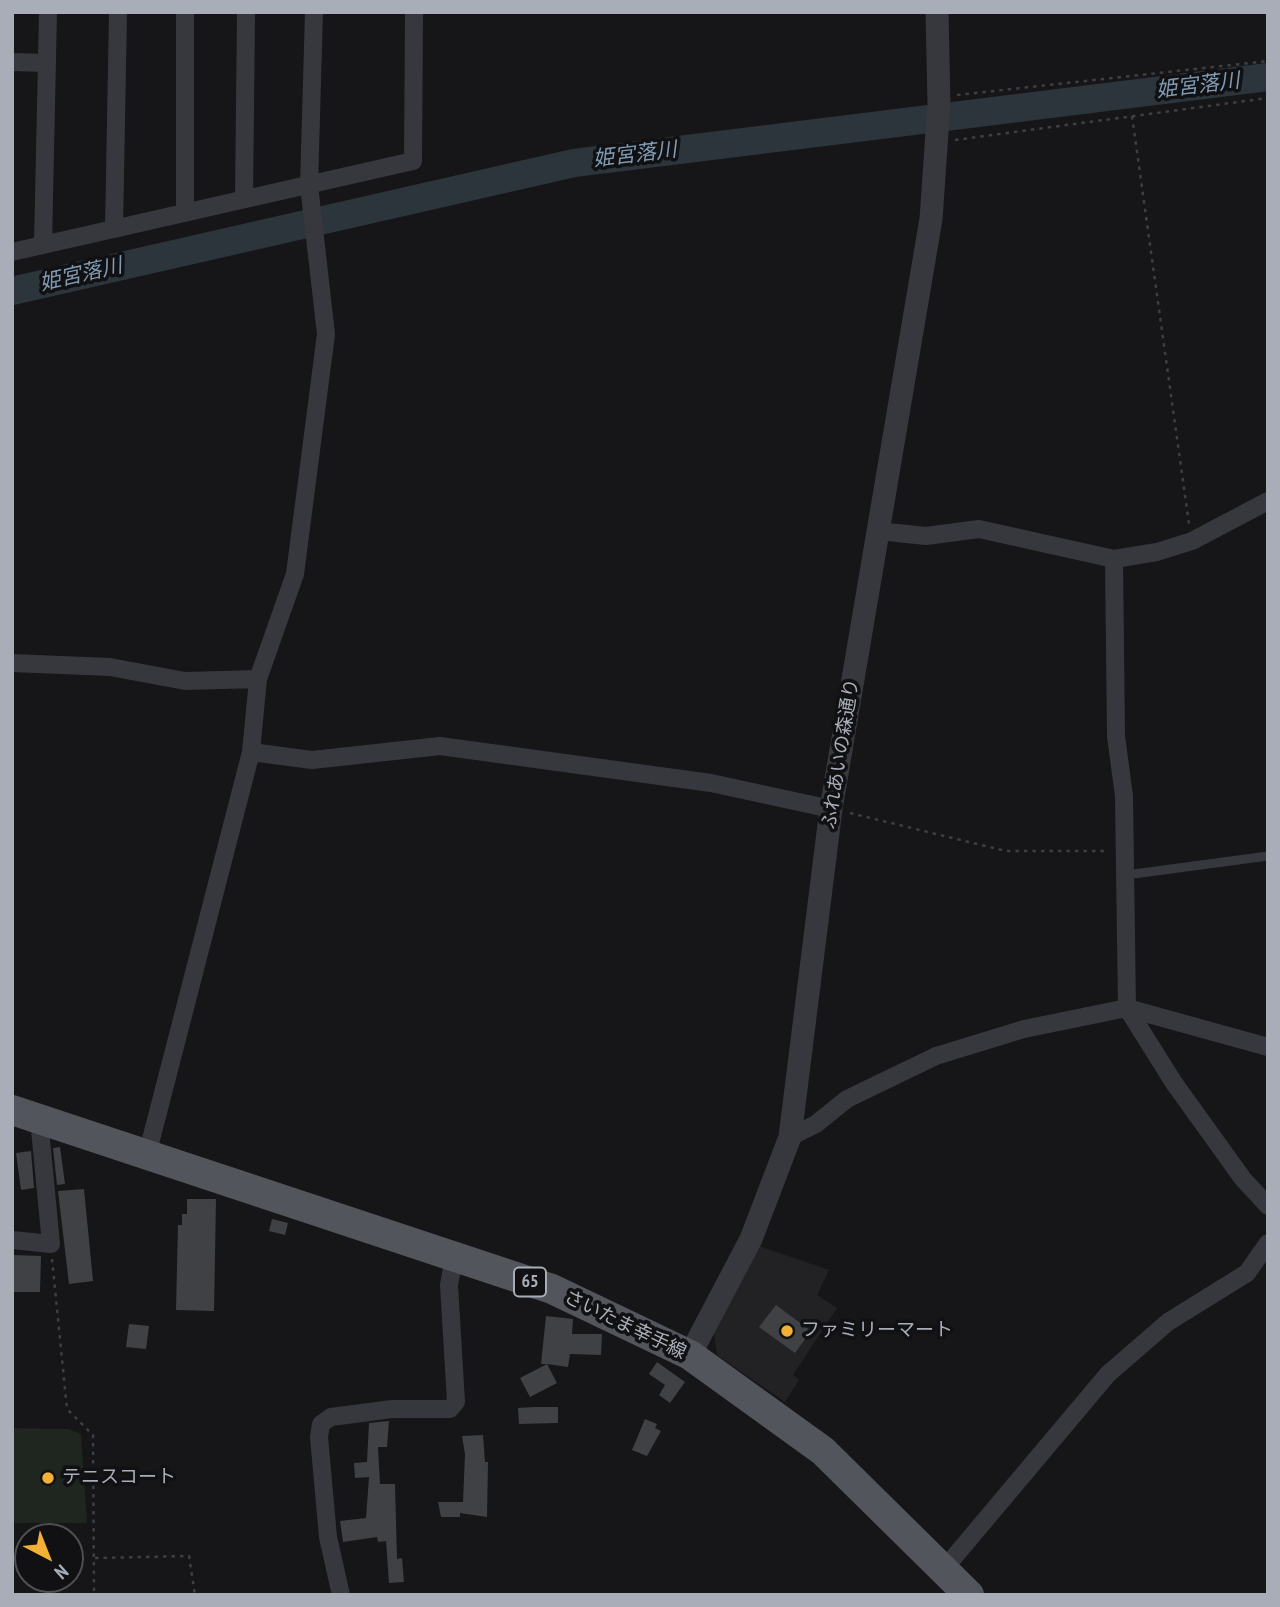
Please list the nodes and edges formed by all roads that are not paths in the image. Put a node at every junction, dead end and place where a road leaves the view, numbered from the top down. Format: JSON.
{"nodes":[{"id":1,"x":48,"y":12,"type":"edge"},
{"id":2,"x":118,"y":12,"type":"edge"},
{"id":3,"x":185,"y":12,"type":"edge"},
{"id":4,"x":247,"y":12,"type":"edge"},
{"id":5,"x":314,"y":12,"type":"edge"},
{"id":6,"x":414,"y":12,"type":"edge"},
{"id":7,"x":937,"y":12,"type":"edge"},
{"id":8,"x":12,"y":62,"type":"edge"},
{"id":9,"x":47,"y":63,"type":"junction"},
{"id":10,"x":310,"y":190,"type":"junction"},
{"id":11,"x":244,"y":199,"type":"junction"},
{"id":12,"x":185,"y":212,"type":"junction"},
{"id":13,"x":114,"y":229,"type":"junction"},
{"id":14,"x":43,"y":245,"type":"junction"},
{"id":15,"x":12,"y":252,"type":"edge"},
{"id":16,"x":1268,"y":501,"type":"edge"},
{"id":17,"x":878,"y":531,"type":"junction"},
{"id":18,"x":1114,"y":559,"type":"junction"},
{"id":19,"x":12,"y":663,"type":"edge"},
{"id":20,"x":258,"y":678,"type":"junction"},
{"id":21,"x":251,"y":752,"type":"junction"},
{"id":22,"x":831,"y":809,"type":"junction"},
{"id":23,"x":1268,"y":856,"type":"edge"},
{"id":24,"x":1126,"y":875,"type":"junction"},
{"id":25,"x":1127,"y":1009,"type":"junction"},
{"id":26,"x":1268,"y":1047,"type":"edge"},
{"id":27,"x":26,"y":1114,"type":"edge"},
{"id":28,"x":790,"y":1137,"type":"junction"},
{"id":29,"x":147,"y":1155,"type":"junction"},
{"id":30,"x":1268,"y":1206,"type":"edge"},
{"id":31,"x":12,"y":1240,"type":"edge"},
{"id":32,"x":1268,"y":1243,"type":"edge"},
{"id":33,"x":454,"y":1257,"type":"junction"},
{"id":34,"x":690,"y":1355,"type":"junction"},
{"id":35,"x":944,"y":1569,"type":"junction"},
{"id":36,"x":341,"y":1595,"type":"edge"},
{"id":37,"x":969,"y":1595,"type":"edge"}],
"edges":[{"from":1,"to":9,"type":"street"},
{"from":2,"to":13,"type":"street"},
{"from":3,"to":12,"type":"street"},
{"from":4,"to":11,"type":"street"},
{"from":5,"to":10,"type":"street"},
{"from":6,"to":10,"type":"street"},
{"from":7,"to":17,"type":"street","name":"ふれあいの森通り"},
{"from":8,"to":9,"type":"street"},
{"from":9,"to":14,"type":"street"},
{"from":10,"to":11,"type":"street"},
{"from":10,"to":20,"type":"street"},
{"from":11,"to":12,"type":"street"},
{"from":12,"to":13,"type":"street"},
{"from":13,"to":14,"type":"street"},
{"from":14,"to":15,"type":"street"},
{"from":16,"to":18,"type":"street"},
{"from":17,"to":18,"type":"street"},
{"from":17,"to":22,"type":"street","name":"ふれあいの森通り"},
{"from":18,"to":24,"type":"street"},
{"from":19,"to":20,"type":"street"},
{"from":20,"to":21,"type":"street"},
{"from":21,"to":22,"type":"street"},
{"from":21,"to":29,"type":"street"},
{"from":22,"to":28,"type":"street","name":"ふれあいの森通り"},
{"from":23,"to":24,"type":"lane"},
{"from":24,"to":25,"type":"street"},
{"from":25,"to":26,"type":"street"},
{"from":25,"to":28,"type":"street"},
{"from":25,"to":30,"type":"street"},
{"from":27,"to":29,"type":"main road","name":"さいたま幸手線","number":"65"},
{"from":27,"to":31,"type":"street"},
{"from":28,"to":34,"type":"street","name":"ふれあいの森通り"},
{"from":29,"to":33,"type":"main road","name":"さいたま幸手線","number":"65"},
{"from":32,"to":35,"type":"street"},
{"from":33,"to":34,"type":"main road","name":"さいたま幸手線","number":"65"},
{"from":33,"to":36,"type":"street"},
{"from":34,"to":35,"type":"main road","name":"さいたま幸手線","number":"65"},
{"from":35,"to":37,"type":"main road","name":"さいたま幸手線","number":"65"}]}
